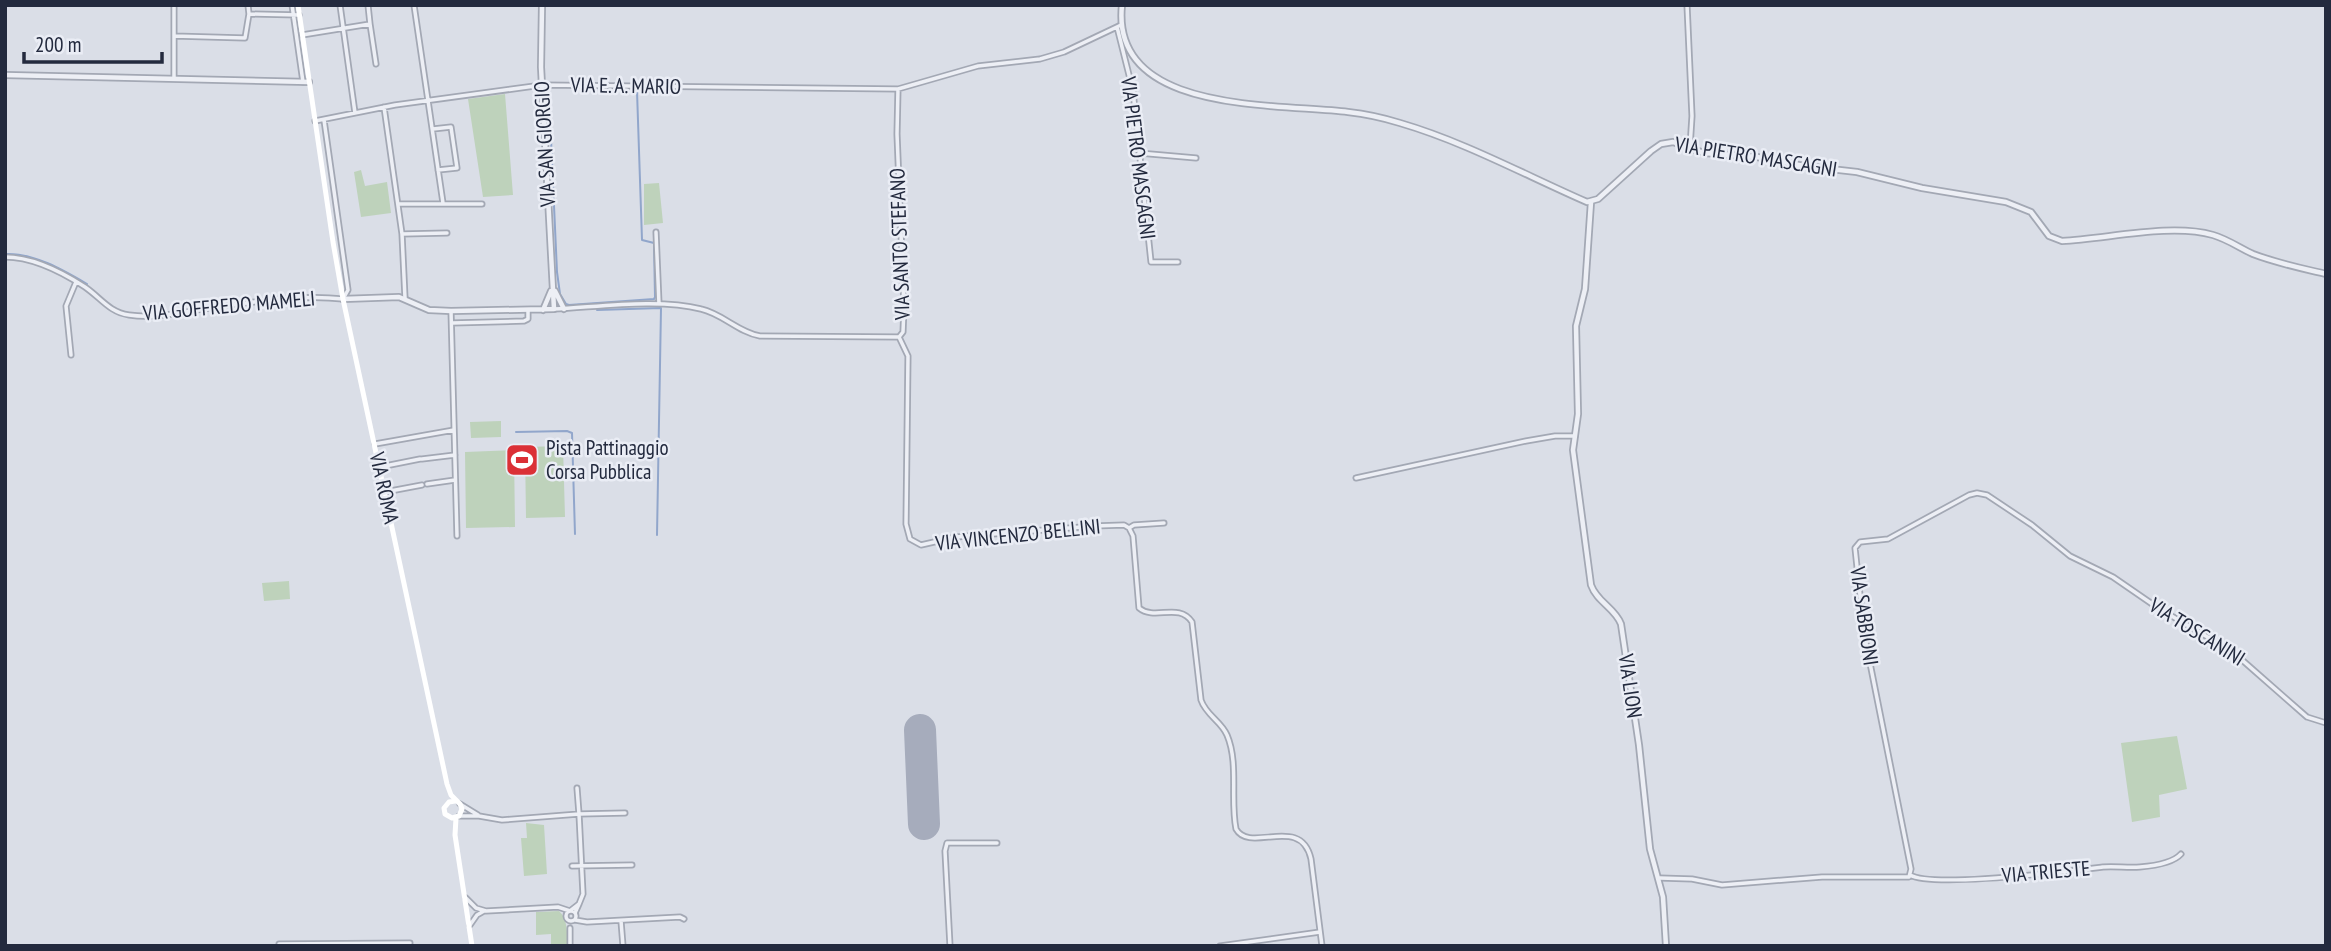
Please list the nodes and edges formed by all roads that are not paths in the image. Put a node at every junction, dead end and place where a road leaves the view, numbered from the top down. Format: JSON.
{"nodes":[{"id":1,"x":174,"y":5,"type":"edge"},
{"id":2,"x":248,"y":5,"type":"edge"},
{"id":3,"x":292,"y":5,"type":"edge"},
{"id":4,"x":298,"y":5,"type":"edge"},
{"id":5,"x":340,"y":5,"type":"edge"},
{"id":6,"x":368,"y":5,"type":"edge"},
{"id":7,"x":414,"y":5,"type":"edge"},
{"id":8,"x":542,"y":5,"type":"edge"},
{"id":9,"x":1122,"y":5,"type":"edge"},
{"id":10,"x":1686,"y":5,"type":"edge"},
{"id":11,"x":249,"y":14,"type":"junction"},
{"id":12,"x":296,"y":15,"type":"junction"},
{"id":13,"x":370,"y":24,"type":"junction"},
{"id":14,"x":1119,"y":26,"type":"junction"},
{"id":15,"x":343,"y":28,"type":"junction"},
{"id":16,"x":303,"y":34,"type":"junction"},
{"id":17,"x":174,"y":36,"type":"junction"},
{"id":18,"x":1122,"y":43,"type":"junction"},
{"id":19,"x":376,"y":64,"type":"dead end"},
{"id":20,"x":5,"y":75,"type":"edge"},
{"id":21,"x":174,"y":78,"type":"junction"},
{"id":22,"x":306,"y":82,"type":"junction"},
{"id":23,"x":542,"y":85,"type":"junction"},
{"id":24,"x":898,"y":89,"type":"junction"},
{"id":25,"x":428,"y":100,"type":"junction"},
{"id":26,"x":384,"y":107,"type":"junction"},
{"id":27,"x":355,"y":113,"type":"junction"},
{"id":28,"x":323,"y":120,"type":"junction"},
{"id":29,"x":315,"y":121,"type":"junction"},
{"id":30,"x":433,"y":129,"type":"junction"},
{"id":31,"x":1690,"y":147,"type":"junction"},
{"id":32,"x":1139,"y":153,"type":"junction"},
{"id":33,"x":1196,"y":158,"type":"dead end"},
{"id":34,"x":438,"y":170,"type":"junction"},
{"id":35,"x":1591,"y":202,"type":"junction"},
{"id":36,"x":443,"y":203,"type":"junction"},
{"id":37,"x":398,"y":204,"type":"junction"},
{"id":38,"x":482,"y":204,"type":"dead end"},
{"id":39,"x":656,"y":232,"type":"dead end"},
{"id":40,"x":447,"y":233,"type":"dead end"},
{"id":41,"x":402,"y":234,"type":"junction"},
{"id":42,"x":5,"y":257,"type":"edge"},
{"id":43,"x":1178,"y":262,"type":"dead end"},
{"id":44,"x":2326,"y":274,"type":"edge"},
{"id":45,"x":76,"y":282,"type":"junction"},
{"id":46,"x":552,"y":283,"type":"junction"},
{"id":47,"x":405,"y":298,"type":"junction"},
{"id":48,"x":343,"y":299,"type":"junction"},
{"id":49,"x":659,"y":304,"type":"junction"},
{"id":50,"x":554,"y":309,"type":"junction"},
{"id":51,"x":564,"y":309,"type":"junction"},
{"id":52,"x":543,"y":310,"type":"junction"},
{"id":53,"x":451,"y":311,"type":"junction"},
{"id":54,"x":528,"y":311,"type":"junction"},
{"id":55,"x":491,"y":312,"type":"junction"},
{"id":56,"x":491,"y":322,"type":"junction"},
{"id":57,"x":452,"y":323,"type":"junction"},
{"id":58,"x":899,"y":337,"type":"junction"},
{"id":59,"x":71,"y":355,"type":"dead end"},
{"id":60,"x":454,"y":430,"type":"junction"},
{"id":61,"x":1575,"y":436,"type":"junction"},
{"id":62,"x":375,"y":444,"type":"junction"},
{"id":63,"x":455,"y":455,"type":"junction"},
{"id":64,"x":380,"y":467,"type":"junction"},
{"id":65,"x":1356,"y":478,"type":"dead end"},
{"id":66,"x":455,"y":480,"type":"junction"},
{"id":67,"x":385,"y":492,"type":"junction"},
{"id":68,"x":1164,"y":523,"type":"dead end"},
{"id":69,"x":1129,"y":528,"type":"junction"},
{"id":70,"x":457,"y":536,"type":"dead end"},
{"id":71,"x":2133,"y":592,"type":"joint"},
{"id":72,"x":2326,"y":723,"type":"edge"},
{"id":73,"x":447,"y":784,"type":"junction"},
{"id":74,"x":577,"y":788,"type":"dead end"},
{"id":75,"x":457,"y":802,"type":"junction"},
{"id":76,"x":447,"y":803,"type":"junction"},
{"id":77,"x":625,"y":813,"type":"dead end"},
{"id":78,"x":579,"y":814,"type":"junction"},
{"id":79,"x":479,"y":816,"type":"junction"},
{"id":80,"x":455,"y":817,"type":"junction"},
{"id":81,"x":997,"y":843,"type":"dead end"},
{"id":82,"x":2181,"y":854,"type":"dead end"},
{"id":83,"x":582,"y":865,"type":"junction"},
{"id":84,"x":632,"y":865,"type":"dead end"},
{"id":85,"x":572,"y":866,"type":"dead end"},
{"id":86,"x":1910,"y":876,"type":"junction"},
{"id":87,"x":1660,"y":878,"type":"junction"},
{"id":88,"x":464,"y":897,"type":"junction"},
{"id":89,"x":486,"y":911,"type":"junction"},
{"id":90,"x":572,"y":917,"type":"junction"},
{"id":91,"x":684,"y":919,"type":"dead end"},
{"id":92,"x":621,"y":921,"type":"junction"},
{"id":93,"x":469,"y":927,"type":"junction"},
{"id":94,"x":1320,"y":932,"type":"junction"},
{"id":95,"x":410,"y":943,"type":"dead end"},
{"id":96,"x":360,"y":944,"type":"edge"},
{"id":97,"x":279,"y":946,"type":"edge"},
{"id":98,"x":472,"y":946,"type":"edge"},
{"id":99,"x":570,"y":946,"type":"edge"},
{"id":100,"x":623,"y":946,"type":"edge"},
{"id":101,"x":950,"y":946,"type":"edge"},
{"id":102,"x":1220,"y":946,"type":"edge"},
{"id":103,"x":1322,"y":946,"type":"edge"},
{"id":104,"x":1666,"y":946,"type":"edge"}],
"edges":[{"from":1,"to":17,"type":"street"},
{"from":2,"to":11,"type":"street"},
{"from":3,"to":12,"type":"street","name":"VIA ROMA"},
{"from":4,"to":12,"type":"main road","name":"VIA ROMA"},
{"from":5,"to":15,"type":"street"},
{"from":6,"to":13,"type":"street"},
{"from":7,"to":25,"type":"street"},
{"from":8,"to":23,"type":"street","name":"VIA SAN GIORGIO"},
{"from":9,"to":14,"type":"street","name":"VIA PIETRO MASCAGNI"},
{"from":10,"to":31,"type":"street"},
{"from":11,"to":12,"type":"street"},
{"from":11,"to":17,"type":"street"},
{"from":12,"to":16,"type":"main road","name":"VIA ROMA"},
{"from":12,"to":22,"type":"street","name":"VIA ROMA"},
{"from":13,"to":15,"type":"street"},
{"from":13,"to":19,"type":"street"},
{"from":14,"to":18,"type":"street","name":"VIA PIETRO MASCAGNI"},
{"from":14,"to":24,"type":"street"},
{"from":15,"to":16,"type":"street"},
{"from":15,"to":27,"type":"street"},
{"from":16,"to":22,"type":"main road","name":"VIA ROMA"},
{"from":17,"to":21,"type":"street"},
{"from":18,"to":32,"type":"street","name":"VIA PIETRO MASCAGNI"},
{"from":18,"to":35,"type":"street","name":"VIA PIETRO MASCAGNI"},
{"from":20,"to":21,"type":"street"},
{"from":21,"to":22,"type":"street"},
{"from":22,"to":29,"type":"main road","name":"VIA ROMA"},
{"from":23,"to":24,"type":"street","name":"VIA E. A. MARIO"},
{"from":23,"to":25,"type":"street","name":"VIA E. A. MARIO"},
{"from":23,"to":46,"type":"street","name":"VIA SAN GIORGIO"},
{"from":24,"to":58,"type":"street","name":"VIA SANTO STEFANO"},
{"from":25,"to":26,"type":"street","name":"VIA E. A. MARIO"},
{"from":25,"to":30,"type":"street"},
{"from":26,"to":27,"type":"street","name":"VIA E. A. MARIO"},
{"from":26,"to":37,"type":"street"},
{"from":27,"to":28,"type":"street","name":"VIA E. A. MARIO"},
{"from":28,"to":29,"type":"street","name":"VIA E. A. MARIO"},
{"from":28,"to":48,"type":"street","name":"VIA ROMA"},
{"from":29,"to":48,"type":"main road","name":"VIA ROMA"},
{"from":30,"to":34,"type":"street"},
{"from":30,"to":34,"type":"street"},
{"from":31,"to":35,"type":"street","name":"VIA PIETRO MASCAGNI"},
{"from":31,"to":44,"type":"street","name":"VIA PIETRO MASCAGNI"},
{"from":32,"to":33,"type":"street"},
{"from":32,"to":43,"type":"street","name":"VIA PIETRO MASCAGNI"},
{"from":34,"to":36,"type":"street"},
{"from":35,"to":61,"type":"street","name":"VIA LION"},
{"from":36,"to":37,"type":"street"},
{"from":36,"to":38,"type":"street"},
{"from":37,"to":41,"type":"street"},
{"from":39,"to":49,"type":"street"},
{"from":40,"to":41,"type":"street"},
{"from":41,"to":47,"type":"street"},
{"from":42,"to":45,"type":"street","name":"VIA GOFFREDO MAMELI"},
{"from":45,"to":48,"type":"street","name":"VIA GOFFREDO MAMELI"},
{"from":45,"to":59,"type":"street"},
{"from":46,"to":50,"type":"street","name":"VIA SAN GIORGIO"},
{"from":46,"to":51,"type":"street","name":"VIA SAN GIORGIO"},
{"from":46,"to":52,"type":"street","name":"VIA SAN GIORGIO"},
{"from":47,"to":48,"type":"street","name":"VIA SANTO STEFANO"},
{"from":47,"to":53,"type":"street","name":"VIA SANTO STEFANO"},
{"from":48,"to":62,"type":"main road","name":"VIA ROMA"},
{"from":49,"to":51,"type":"street","name":"VIA SANTO STEFANO"},
{"from":49,"to":58,"type":"street","name":"VIA SANTO STEFANO"},
{"from":50,"to":51,"type":"street","name":"VIA SANTO STEFANO"},
{"from":50,"to":52,"type":"street","name":"VIA SANTO STEFANO"},
{"from":52,"to":54,"type":"street","name":"VIA SANTO STEFANO"},
{"from":53,"to":55,"type":"street","name":"VIA SANTO STEFANO"},
{"from":53,"to":57,"type":"street"},
{"from":54,"to":55,"type":"street","name":"VIA SANTO STEFANO"},
{"from":54,"to":56,"type":"street","name":"VIA SANTO STEFANO"},
{"from":55,"to":56,"type":"street"},
{"from":56,"to":57,"type":"street"},
{"from":57,"to":60,"type":"street"},
{"from":58,"to":69,"type":"street","name":"VIA VINCENZO BELLINI"},
{"from":60,"to":62,"type":"street"},
{"from":60,"to":63,"type":"street"},
{"from":61,"to":65,"type":"street"},
{"from":61,"to":87,"type":"street","name":"VIA LION"},
{"from":62,"to":64,"type":"main road","name":"VIA ROMA"},
{"from":63,"to":64,"type":"street"},
{"from":63,"to":66,"type":"street"},
{"from":64,"to":67,"type":"main road","name":"VIA ROMA"},
{"from":66,"to":67,"type":"street"},
{"from":66,"to":70,"type":"street"},
{"from":67,"to":73,"type":"main road","name":"VIA ROMA"},
{"from":68,"to":69,"type":"street","name":"VIA VINCENZO BELLINI"},
{"from":69,"to":94,"type":"street"},
{"from":71,"to":72,"type":"street","name":"VIA TOSCANINI"},
{"from":71,"to":86,"type":"street","name":"VIA SABBIONI"},
{"from":73,"to":75,"type":"main road"},
{"from":73,"to":76,"type":"main road"},
{"from":74,"to":78,"type":"street"},
{"from":75,"to":76,"type":"main road"},
{"from":75,"to":79,"type":"street"},
{"from":75,"to":80,"type":"main road"},
{"from":76,"to":80,"type":"main road"},
{"from":77,"to":78,"type":"street"},
{"from":78,"to":79,"type":"street"},
{"from":78,"to":83,"type":"street"},
{"from":79,"to":80,"type":"street"},
{"from":80,"to":88,"type":"main road"},
{"from":81,"to":101,"type":"street"},
{"from":82,"to":86,"type":"street","name":"VIA TRIESTE"},
{"from":83,"to":84,"type":"street"},
{"from":83,"to":85,"type":"street"},
{"from":83,"to":90,"type":"street"},
{"from":86,"to":87,"type":"street","name":"VIA TRIESTE"},
{"from":87,"to":104,"type":"street","name":"VIA LION"},
{"from":88,"to":89,"type":"street"},
{"from":88,"to":93,"type":"main road"},
{"from":89,"to":90,"type":"street"},
{"from":89,"to":93,"type":"street"},
{"from":90,"to":92,"type":"street"},
{"from":90,"to":99,"type":"street"},
{"from":91,"to":92,"type":"street"},
{"from":92,"to":100,"type":"street"},
{"from":93,"to":98,"type":"main road"},
{"from":94,"to":102,"type":"street"},
{"from":94,"to":103,"type":"street"},
{"from":95,"to":96,"type":"street"},
{"from":96,"to":97,"type":"street"}]}
